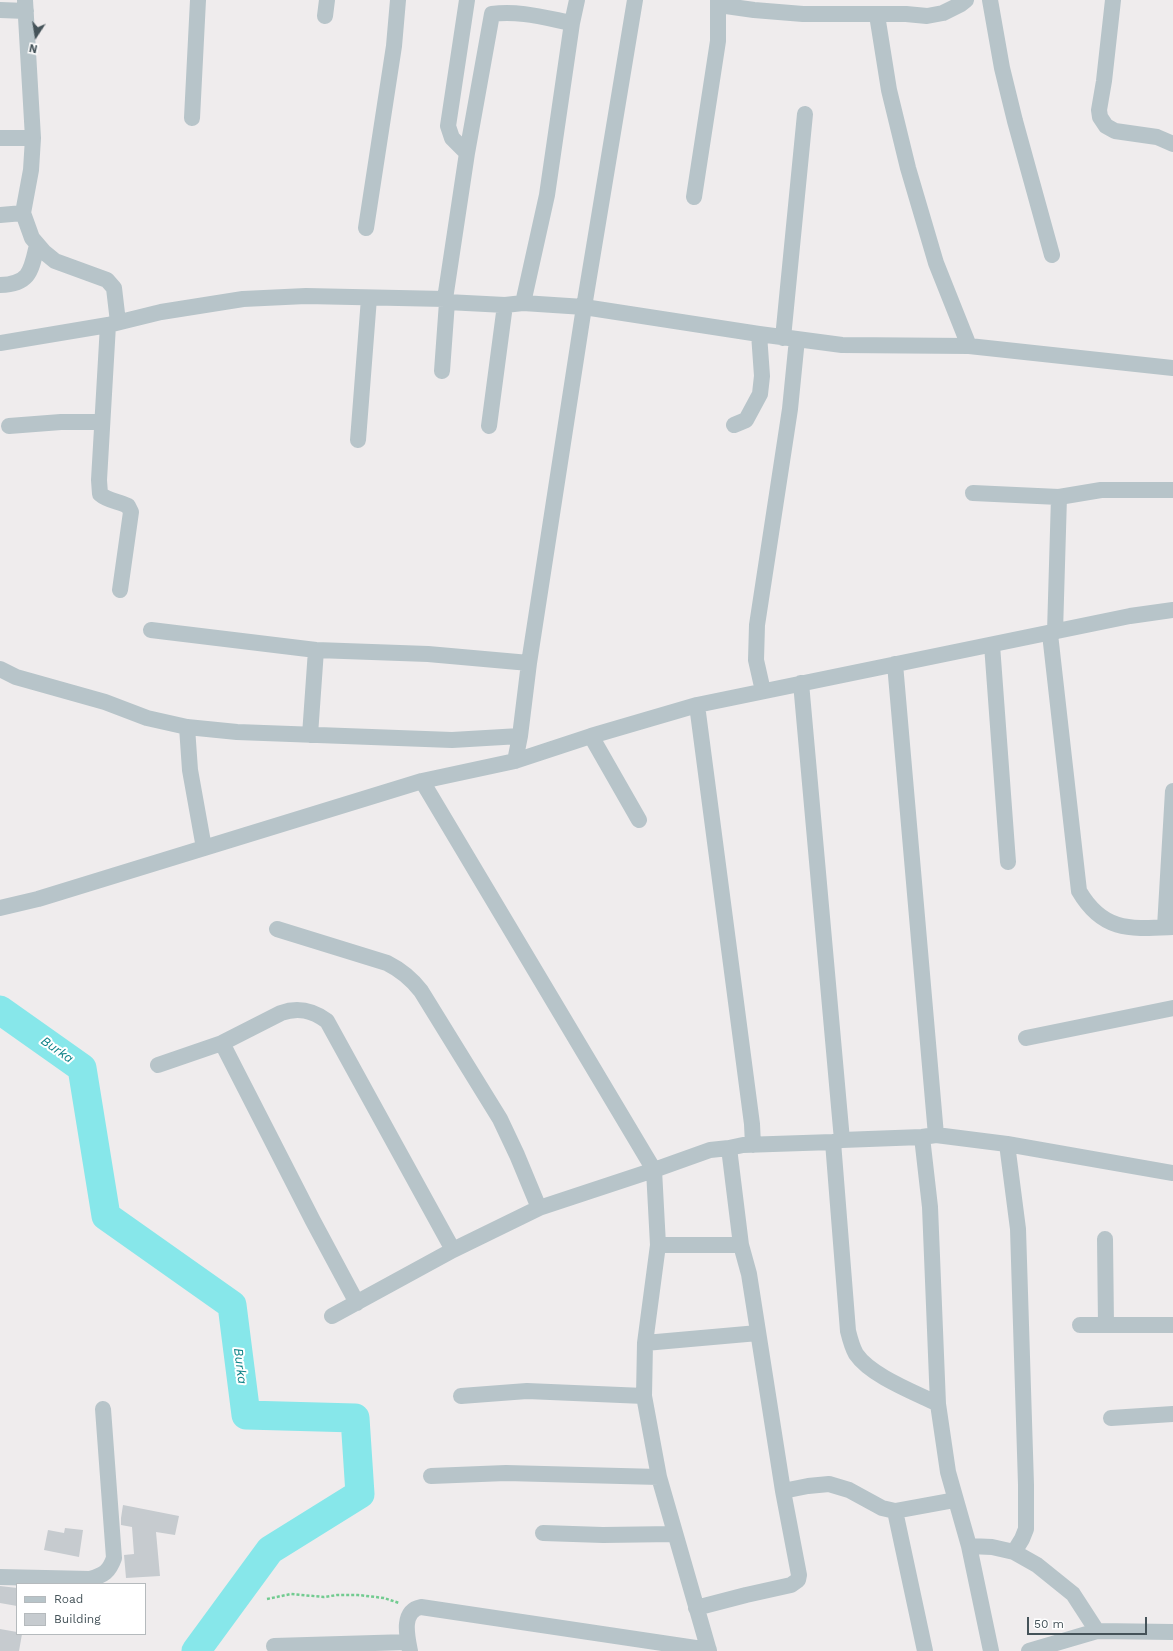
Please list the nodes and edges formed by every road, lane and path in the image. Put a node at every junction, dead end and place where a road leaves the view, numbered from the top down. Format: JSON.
{"nodes":[{"id":1,"x":198,"y":0,"type":"edge"},
{"id":2,"x":398,"y":0,"type":"edge"},
{"id":3,"x":467,"y":0,"type":"edge"},
{"id":4,"x":576,"y":0,"type":"edge"},
{"id":5,"x":635,"y":0,"type":"edge"},
{"id":6,"x":966,"y":0,"type":"edge"},
{"id":7,"x":990,"y":0,"type":"edge"},
{"id":8,"x":1113,"y":0,"type":"edge"},
{"id":9,"x":719,"y":2,"type":"edge"},
{"id":10,"x":26,"y":6,"type":"edge"},
{"id":11,"x":0,"y":10,"type":"edge"},
{"id":12,"x":877,"y":15,"type":"junction"},
{"id":13,"x":572,"y":23,"type":"junction"},
{"id":14,"x":805,"y":114,"type":"dead end"},
{"id":15,"x":192,"y":118,"type":"dead end"},
{"id":16,"x":0,"y":138,"type":"edge"},
{"id":17,"x":33,"y":138,"type":"junction"},
{"id":18,"x":1173,"y":144,"type":"edge"},
{"id":19,"x":467,"y":153,"type":"junction"},
{"id":20,"x":694,"y":197,"type":"dead end"},
{"id":21,"x":23,"y":213,"type":"junction"},
{"id":22,"x":0,"y":215,"type":"edge"},
{"id":23,"x":366,"y":228,"type":"dead end"},
{"id":24,"x":37,"y":245,"type":"junction"},
{"id":25,"x":1052,"y":255,"type":"dead end"},
{"id":26,"x":0,"y":285,"type":"edge"},
{"id":27,"x":369,"y":298,"type":"junction"},
{"id":28,"x":446,"y":300,"type":"junction"},
{"id":29,"x":523,"y":303,"type":"junction"},
{"id":30,"x":505,"y":305,"type":"junction"},
{"id":31,"x":584,"y":307,"type":"junction"},
{"id":32,"x":113,"y":324,"type":"junction"},
{"id":33,"x":759,"y":334,"type":"junction"},
{"id":34,"x":790,"y":338,"type":"junction"},
{"id":35,"x":0,"y":343,"type":"edge"},
{"id":36,"x":969,"y":346,"type":"junction"},
{"id":37,"x":1173,"y":368,"type":"edge"},
{"id":38,"x":442,"y":370,"type":"dead end"},
{"id":39,"x":102,"y":422,"type":"junction"},
{"id":40,"x":734,"y":425,"type":"dead end"},
{"id":41,"x":9,"y":426,"type":"dead end"},
{"id":42,"x":488,"y":426,"type":"dead end"},
{"id":43,"x":358,"y":440,"type":"dead end"},
{"id":44,"x":1173,"y":490,"type":"edge"},
{"id":45,"x":972,"y":493,"type":"dead end"},
{"id":46,"x":1059,"y":497,"type":"junction"},
{"id":47,"x":120,"y":590,"type":"dead end"},
{"id":48,"x":1173,"y":610,"type":"edge"},
{"id":49,"x":151,"y":630,"type":"dead end"},
{"id":50,"x":1053,"y":633,"type":"junction"},
{"id":51,"x":992,"y":645,"type":"junction"},
{"id":52,"x":316,"y":650,"type":"junction"},
{"id":53,"x":530,"y":663,"type":"junction"},
{"id":54,"x":895,"y":664,"type":"junction"},
{"id":55,"x":0,"y":668,"type":"edge"},
{"id":56,"x":801,"y":683,"type":"junction"},
{"id":57,"x":763,"y":691,"type":"junction"},
{"id":58,"x":697,"y":705,"type":"junction"},
{"id":59,"x":187,"y":727,"type":"junction"},
{"id":60,"x":310,"y":735,"type":"junction"},
{"id":61,"x":520,"y":736,"type":"junction"},
{"id":62,"x":591,"y":736,"type":"junction"},
{"id":63,"x":515,"y":761,"type":"junction"},
{"id":64,"x":422,"y":781,"type":"junction"},
{"id":65,"x":1173,"y":791,"type":"edge"},
{"id":66,"x":639,"y":820,"type":"dead end"},
{"id":67,"x":204,"y":848,"type":"junction"},
{"id":68,"x":1008,"y":862,"type":"dead end"},
{"id":69,"x":0,"y":908,"type":"edge"},
{"id":70,"x":1169,"y":927,"type":"edge"},
{"id":71,"x":277,"y":929,"type":"dead end"},
{"id":72,"x":1173,"y":1008,"type":"edge"},
{"id":73,"x":1026,"y":1038,"type":"dead end"},
{"id":74,"x":222,"y":1043,"type":"junction"},
{"id":75,"x":158,"y":1065,"type":"dead end"},
{"id":76,"x":929,"y":1136,"type":"junction"},
{"id":77,"x":837,"y":1141,"type":"junction"},
{"id":78,"x":1007,"y":1144,"type":"junction"},
{"id":79,"x":753,"y":1145,"type":"junction"},
{"id":80,"x":729,"y":1148,"type":"junction"},
{"id":81,"x":654,"y":1170,"type":"junction"},
{"id":82,"x":1173,"y":1173,"type":"edge"},
{"id":83,"x":539,"y":1208,"type":"junction"},
{"id":84,"x":1105,"y":1239,"type":"dead end"},
{"id":85,"x":658,"y":1245,"type":"junction"},
{"id":86,"x":741,"y":1245,"type":"junction"},
{"id":87,"x":453,"y":1250,"type":"junction"},
{"id":88,"x":357,"y":1302,"type":"junction"},
{"id":89,"x":332,"y":1316,"type":"dead end"},
{"id":90,"x":1080,"y":1324,"type":"dead end"},
{"id":91,"x":1106,"y":1325,"type":"junction"},
{"id":92,"x":1173,"y":1325,"type":"edge"},
{"id":93,"x":758,"y":1333,"type":"junction"},
{"id":94,"x":645,"y":1343,"type":"junction"},
{"id":95,"x":461,"y":1396,"type":"dead end"},
{"id":96,"x":644,"y":1396,"type":"junction"},
{"id":97,"x":938,"y":1404,"type":"junction"},
{"id":98,"x":103,"y":1409,"type":"dead end"},
{"id":99,"x":1173,"y":1414,"type":"edge"},
{"id":100,"x":1111,"y":1418,"type":"dead end"},
{"id":101,"x":431,"y":1476,"type":"dead end"},
{"id":102,"x":659,"y":1477,"type":"junction"},
{"id":103,"x":783,"y":1491,"type":"junction"},
{"id":104,"x":955,"y":1500,"type":"junction"},
{"id":105,"x":895,"y":1511,"type":"junction"},
{"id":106,"x":543,"y":1533,"type":"dead end"},
{"id":107,"x":674,"y":1534,"type":"junction"},
{"id":108,"x":969,"y":1546,"type":"junction"},
{"id":109,"x":1014,"y":1552,"type":"junction"},
{"id":110,"x":0,"y":1577,"type":"edge"},
{"id":111,"x":267,"y":1598,"type":"dead end"},
{"id":112,"x":414,"y":1608,"type":"junction"},
{"id":113,"x":696,"y":1608,"type":"junction"},
{"id":114,"x":1097,"y":1631,"type":"junction"},
{"id":115,"x":1173,"y":1632,"type":"edge"},
{"id":116,"x":274,"y":1646,"type":"dead end"},
{"id":117,"x":409,"y":1647,"type":"edge"},
{"id":118,"x":709,"y":1651,"type":"edge"},
{"id":119,"x":925,"y":1651,"type":"edge"},
{"id":120,"x":991,"y":1651,"type":"edge"},
{"id":121,"x":1029,"y":1651,"type":"edge"}],
"edges":[{"from":1,"to":15,"type":"street"},
{"from":2,"to":23,"type":"street"},
{"from":3,"to":19,"type":"street"},
{"from":4,"to":13,"type":"street"},
{"from":5,"to":31,"type":"street"},
{"from":6,"to":12,"type":"street"},
{"from":7,"to":25,"type":"street"},
{"from":8,"to":18,"type":"street"},
{"from":9,"to":12,"type":"street"},
{"from":9,"to":20,"type":"street"},
{"from":10,"to":11,"type":"street"},
{"from":10,"to":17,"type":"street"},
{"from":12,"to":36,"type":"street"},
{"from":13,"to":19,"type":"street"},
{"from":13,"to":29,"type":"street"},
{"from":14,"to":34,"type":"street"},
{"from":16,"to":17,"type":"street"},
{"from":17,"to":21,"type":"street"},
{"from":19,"to":28,"type":"street"},
{"from":21,"to":22,"type":"street"},
{"from":21,"to":24,"type":"street"},
{"from":24,"to":26,"type":"street"},
{"from":24,"to":32,"type":"street"},
{"from":27,"to":28,"type":"street"},
{"from":27,"to":32,"type":"street"},
{"from":27,"to":43,"type":"street"},
{"from":28,"to":30,"type":"street"},
{"from":28,"to":38,"type":"street"},
{"from":29,"to":30,"type":"street"},
{"from":29,"to":31,"type":"street"},
{"from":30,"to":42,"type":"street"},
{"from":31,"to":33,"type":"street"},
{"from":31,"to":53,"type":"street"},
{"from":32,"to":35,"type":"street"},
{"from":32,"to":39,"type":"street"},
{"from":33,"to":34,"type":"street"},
{"from":33,"to":40,"type":"street"},
{"from":34,"to":36,"type":"street"},
{"from":34,"to":57,"type":"street"},
{"from":36,"to":37,"type":"street"},
{"from":39,"to":41,"type":"street"},
{"from":39,"to":47,"type":"street"},
{"from":44,"to":46,"type":"street"},
{"from":45,"to":46,"type":"street"},
{"from":46,"to":50,"type":"street"},
{"from":48,"to":50,"type":"street"},
{"from":49,"to":52,"type":"street"},
{"from":50,"to":51,"type":"street"},
{"from":50,"to":70,"type":"street"},
{"from":51,"to":54,"type":"street"},
{"from":51,"to":68,"type":"street"},
{"from":52,"to":53,"type":"street"},
{"from":52,"to":60,"type":"street"},
{"from":53,"to":61,"type":"street"},
{"from":54,"to":56,"type":"street"},
{"from":54,"to":76,"type":"street"},
{"from":55,"to":59,"type":"street"},
{"from":56,"to":57,"type":"street"},
{"from":56,"to":77,"type":"street"},
{"from":57,"to":58,"type":"street"},
{"from":58,"to":62,"type":"street"},
{"from":58,"to":79,"type":"street"},
{"from":59,"to":60,"type":"street"},
{"from":59,"to":67,"type":"street"},
{"from":60,"to":61,"type":"street"},
{"from":61,"to":63,"type":"street"},
{"from":62,"to":63,"type":"street"},
{"from":62,"to":66,"type":"street"},
{"from":63,"to":64,"type":"street"},
{"from":64,"to":67,"type":"street"},
{"from":64,"to":81,"type":"street"},
{"from":65,"to":70,"type":"street"},
{"from":67,"to":69,"type":"street"},
{"from":71,"to":83,"type":"street"},
{"from":72,"to":73,"type":"street"},
{"from":74,"to":75,"type":"street"},
{"from":74,"to":87,"type":"street"},
{"from":74,"to":88,"type":"street"},
{"from":76,"to":77,"type":"street"},
{"from":76,"to":78,"type":"street"},
{"from":76,"to":97,"type":"street"},
{"from":77,"to":79,"type":"street"},
{"from":77,"to":97,"type":"street"},
{"from":78,"to":82,"type":"street"},
{"from":78,"to":109,"type":"street"},
{"from":79,"to":80,"type":"street"},
{"from":80,"to":81,"type":"street"},
{"from":80,"to":86,"type":"street"},
{"from":81,"to":83,"type":"street"},
{"from":81,"to":85,"type":"street"},
{"from":83,"to":87,"type":"street"},
{"from":84,"to":91,"type":"street"},
{"from":85,"to":86,"type":"street"},
{"from":85,"to":94,"type":"street"},
{"from":86,"to":93,"type":"street"},
{"from":87,"to":88,"type":"street"},
{"from":88,"to":89,"type":"street"},
{"from":90,"to":91,"type":"street"},
{"from":91,"to":92,"type":"street"},
{"from":93,"to":94,"type":"street"},
{"from":93,"to":103,"type":"street"},
{"from":94,"to":96,"type":"street"},
{"from":95,"to":96,"type":"street"},
{"from":96,"to":102,"type":"street"},
{"from":97,"to":104,"type":"street"},
{"from":98,"to":110,"type":"street"},
{"from":99,"to":100,"type":"street"},
{"from":101,"to":102,"type":"street"},
{"from":102,"to":107,"type":"street"},
{"from":103,"to":105,"type":"street"},
{"from":103,"to":113,"type":"street"},
{"from":104,"to":105,"type":"street"},
{"from":104,"to":108,"type":"street"},
{"from":105,"to":119,"type":"street"},
{"from":106,"to":107,"type":"street"},
{"from":107,"to":113,"type":"street"},
{"from":108,"to":109,"type":"street"},
{"from":108,"to":120,"type":"street"},
{"from":109,"to":114,"type":"street"},
{"from":111,"to":112,"type":"path"},
{"from":112,"to":117,"type":"street"},
{"from":112,"to":118,"type":"street"},
{"from":113,"to":118,"type":"street"},
{"from":114,"to":115,"type":"street"},
{"from":114,"to":121,"type":"street"},
{"from":116,"to":117,"type":"street"}]}
